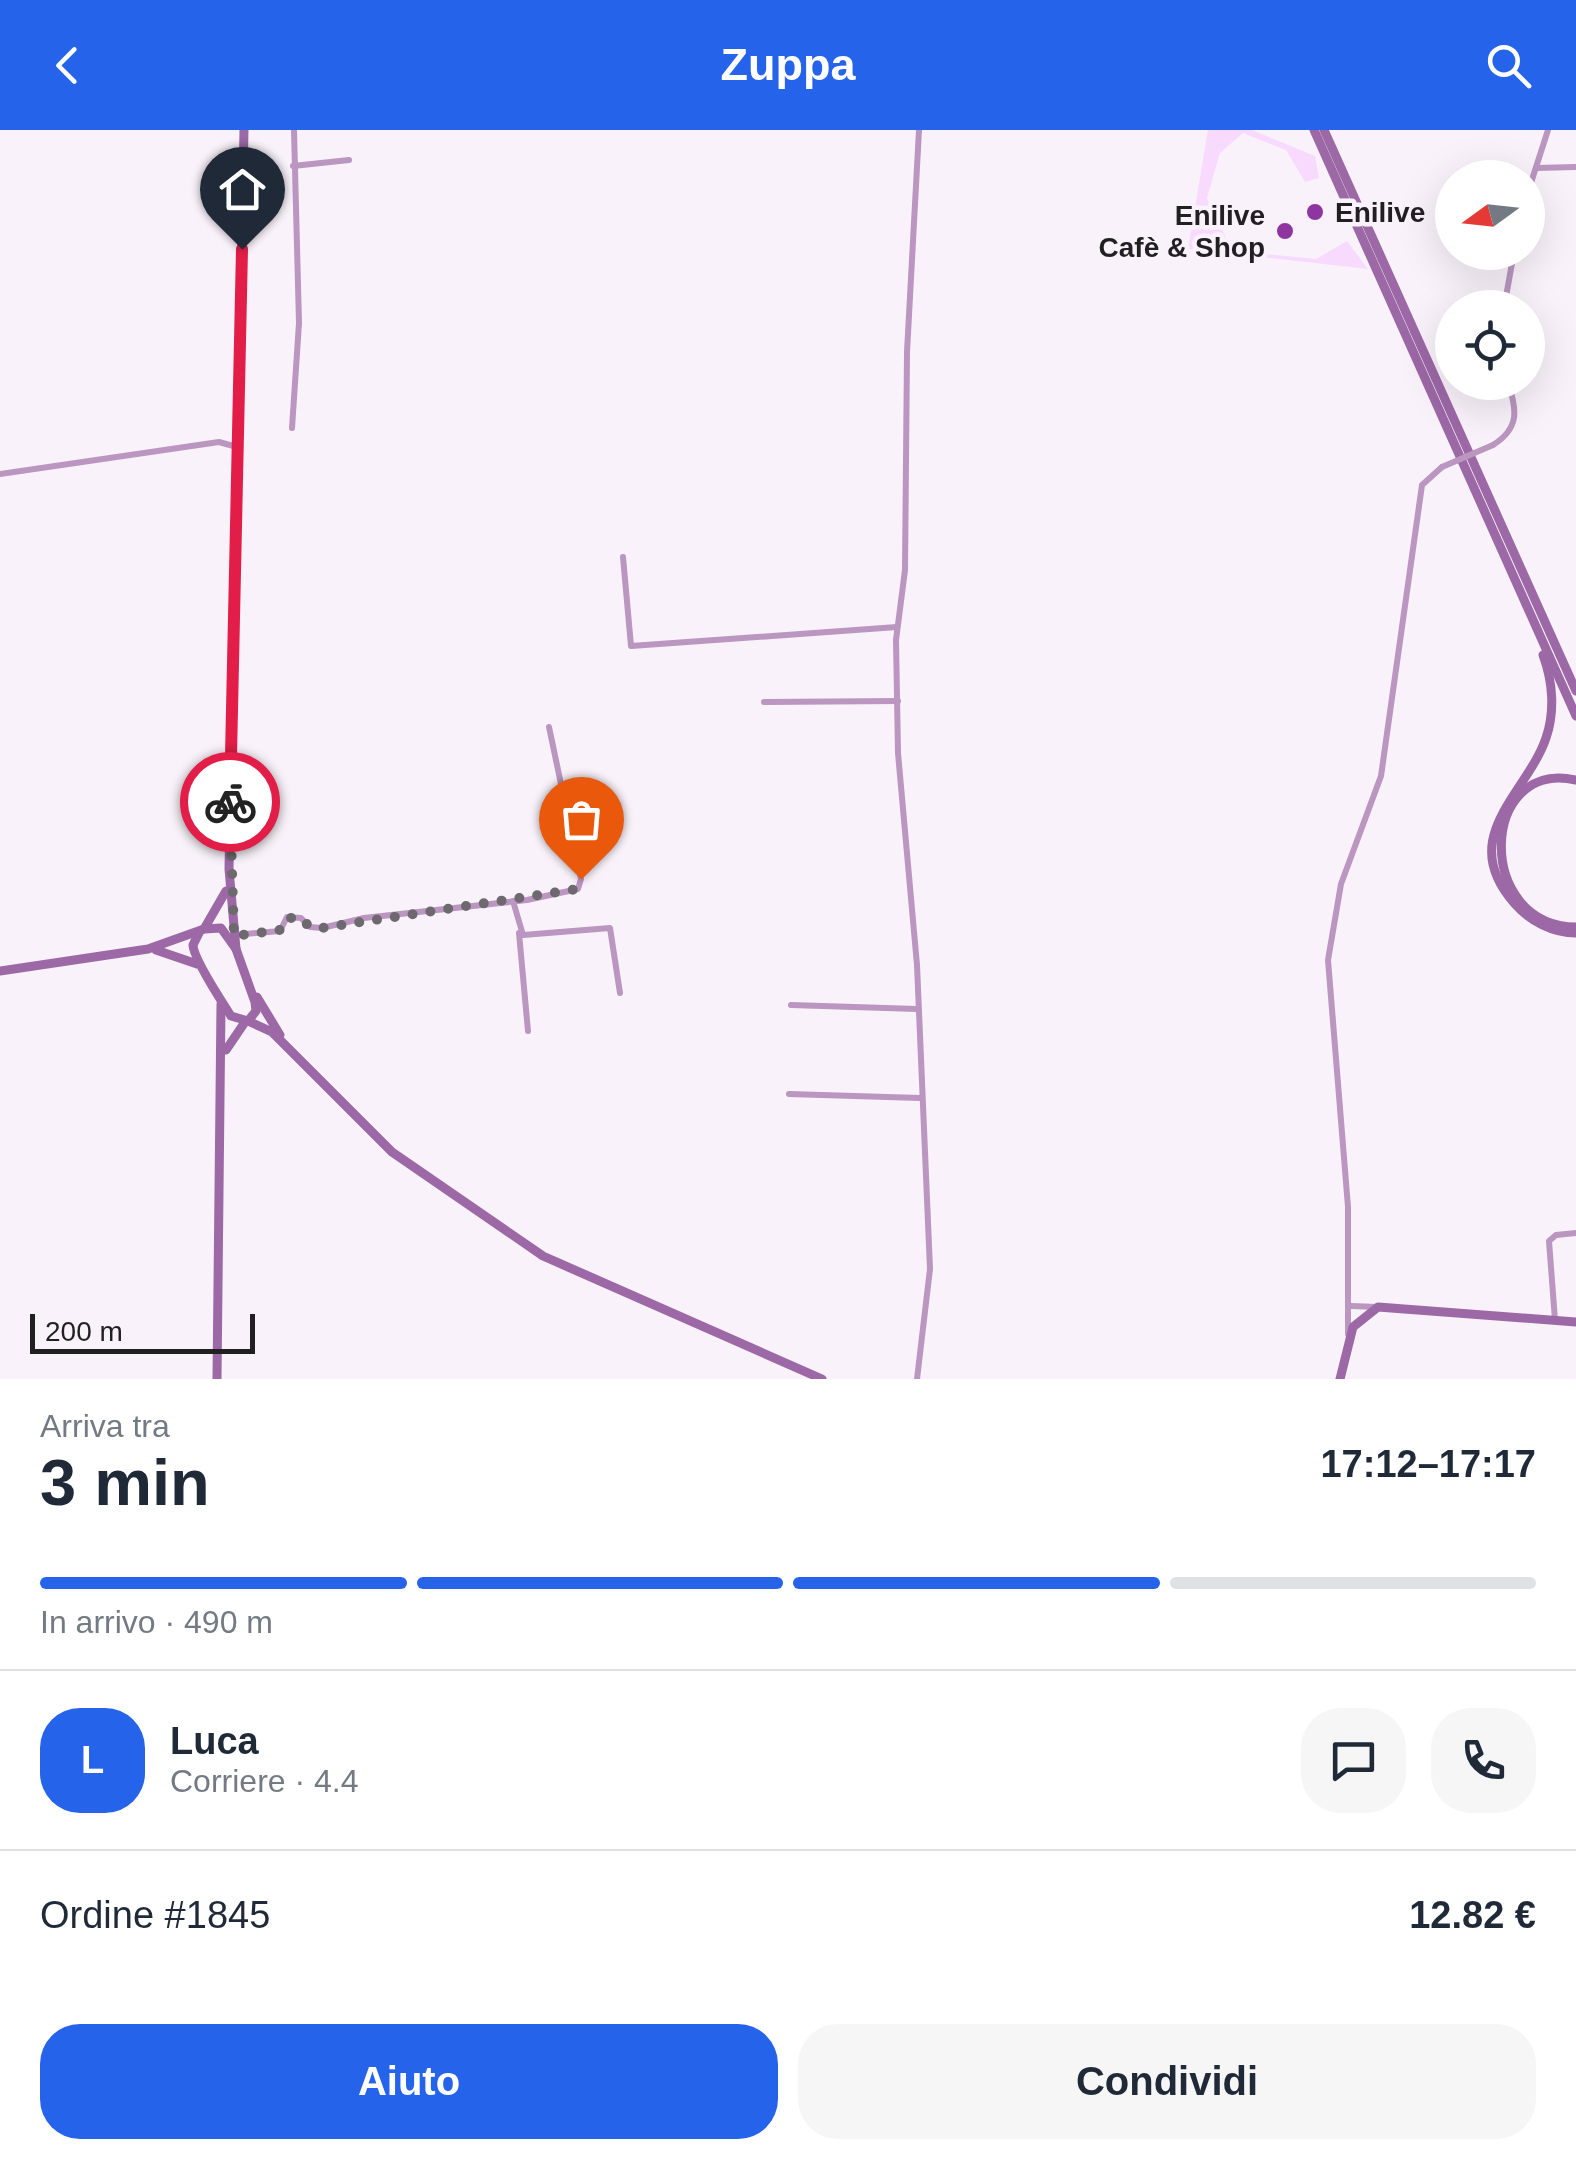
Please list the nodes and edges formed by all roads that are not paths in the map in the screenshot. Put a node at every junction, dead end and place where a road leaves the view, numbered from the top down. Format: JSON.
{"nodes":[{"id":1,"x":244,"y":130,"type":"edge"},
{"id":2,"x":294,"y":130,"type":"edge"},
{"id":3,"x":919,"y":130,"type":"edge"},
{"id":4,"x":1314,"y":130,"type":"edge"},
{"id":5,"x":1324,"y":130,"type":"edge"},
{"id":6,"x":1548,"y":130,"type":"edge"},
{"id":7,"x":349,"y":160,"type":"dead end"},
{"id":8,"x":1539,"y":160,"type":"edge"},
{"id":9,"x":293,"y":166,"type":"junction"},
{"id":10,"x":1576,"y":167,"type":"edge"},
{"id":11,"x":1545,"y":168,"type":"edge"},
{"id":12,"x":1512,"y":400,"type":"edge"},
{"id":13,"x":292,"y":428,"type":"dead end"},
{"id":14,"x":237,"y":446,"type":"junction"},
{"id":15,"x":0,"y":474,"type":"edge"},
{"id":16,"x":1483,"y":504,"type":"junction"},
{"id":17,"x":1514,"y":552,"type":"junction"},
{"id":18,"x":623,"y":558,"type":"dead end"},
{"id":19,"x":897,"y":628,"type":"junction"},
{"id":20,"x":1576,"y":679,"type":"edge"},
{"id":21,"x":1576,"y":692,"type":"edge"},
{"id":22,"x":898,"y":701,"type":"junction"},
{"id":23,"x":764,"y":702,"type":"dead end"},
{"id":24,"x":1576,"y":716,"type":"edge"},
{"id":25,"x":549,"y":726,"type":"dead end"},
{"id":26,"x":1576,"y":780,"type":"edge"},
{"id":27,"x":229,"y":869,"type":"junction"},
{"id":28,"x":514,"y":901,"type":"junction"},
{"id":29,"x":202,"y":930,"type":"junction"},
{"id":30,"x":1576,"y":930,"type":"edge"},
{"id":31,"x":519,"y":932,"type":"junction"},
{"id":32,"x":234,"y":936,"type":"junction"},
{"id":33,"x":148,"y":949,"type":"junction"},
{"id":34,"x":236,"y":949,"type":"junction"},
{"id":35,"x":198,"y":964,"type":"junction"},
{"id":36,"x":0,"y":971,"type":"edge"},
{"id":37,"x":251,"y":989,"type":"junction"},
{"id":38,"x":620,"y":993,"type":"dead end"},
{"id":39,"x":221,"y":996,"type":"junction"},
{"id":40,"x":791,"y":1006,"type":"dead end"},
{"id":41,"x":918,"y":1009,"type":"junction"},
{"id":42,"x":246,"y":1021,"type":"junction"},
{"id":43,"x":528,"y":1031,"type":"dead end"},
{"id":44,"x":286,"y":1046,"type":"junction"},
{"id":45,"x":224,"y":1068,"type":"junction"},
{"id":46,"x":789,"y":1094,"type":"dead end"},
{"id":47,"x":920,"y":1098,"type":"junction"},
{"id":48,"x":1576,"y":1233,"type":"edge"},
{"id":49,"x":1351,"y":1306,"type":"junction"},
{"id":50,"x":1378,"y":1307,"type":"junction"},
{"id":51,"x":1554,"y":1320,"type":"junction"},
{"id":52,"x":1576,"y":1322,"type":"edge"},
{"id":53,"x":1348,"y":1337,"type":"junction"},
{"id":54,"x":217,"y":1379,"type":"edge"},
{"id":55,"x":822,"y":1379,"type":"edge"},
{"id":56,"x":917,"y":1379,"type":"edge"},
{"id":57,"x":1340,"y":1379,"type":"edge"}],
"edges":[{"from":1,"to":14,"type":"main road"},
{"from":2,"to":9,"type":"street"},
{"from":3,"to":19,"type":"street"},
{"from":4,"to":16,"type":"main road"},
{"from":5,"to":17,"type":"main road"},
{"from":6,"to":8,"type":"street"},
{"from":7,"to":9,"type":"street"},
{"from":9,"to":13,"type":"street"},
{"from":10,"to":11,"type":"street"},
{"from":12,"to":49,"type":"street","bridge":true},
{"from":14,"to":15,"type":"street"},
{"from":14,"to":27,"type":"main road"},
{"from":16,"to":24,"type":"main road"},
{"from":16,"to":30,"type":"main road"},
{"from":17,"to":20,"type":"main road"},
{"from":17,"to":21,"type":"main road"},
{"from":18,"to":19,"type":"street"},
{"from":19,"to":22,"type":"street"},
{"from":22,"to":23,"type":"street"},
{"from":22,"to":41,"type":"street"},
{"from":25,"to":28,"type":"street"},
{"from":26,"to":30,"type":"main road"},
{"from":27,"to":29,"type":"main road"},
{"from":27,"to":32,"type":"main road"},
{"from":28,"to":31,"type":"street"},
{"from":28,"to":32,"type":"street"},
{"from":29,"to":33,"type":"main road"},
{"from":29,"to":34,"type":"main road"},
{"from":29,"to":35,"type":"main road"},
{"from":31,"to":38,"type":"street"},
{"from":31,"to":43,"type":"street"},
{"from":32,"to":34,"type":"main road"},
{"from":33,"to":35,"type":"main road"},
{"from":33,"to":36,"type":"main road"},
{"from":34,"to":37,"type":"main road"},
{"from":35,"to":39,"type":"main road"},
{"from":37,"to":42,"type":"main road"},
{"from":37,"to":44,"type":"main road"},
{"from":39,"to":42,"type":"main road"},
{"from":39,"to":45,"type":"main road"},
{"from":40,"to":41,"type":"street"},
{"from":41,"to":47,"type":"street"},
{"from":42,"to":44,"type":"main road"},
{"from":42,"to":45,"type":"main road"},
{"from":44,"to":55,"type":"main road"},
{"from":45,"to":54,"type":"main road"},
{"from":46,"to":47,"type":"street"},
{"from":47,"to":56,"type":"street"},
{"from":48,"to":51,"type":"street"},
{"from":49,"to":50,"type":"street"},
{"from":49,"to":53,"type":"street"},
{"from":50,"to":51,"type":"main road"},
{"from":50,"to":53,"type":"main road"},
{"from":51,"to":52,"type":"main road"},
{"from":53,"to":57,"type":"main road"}]}
